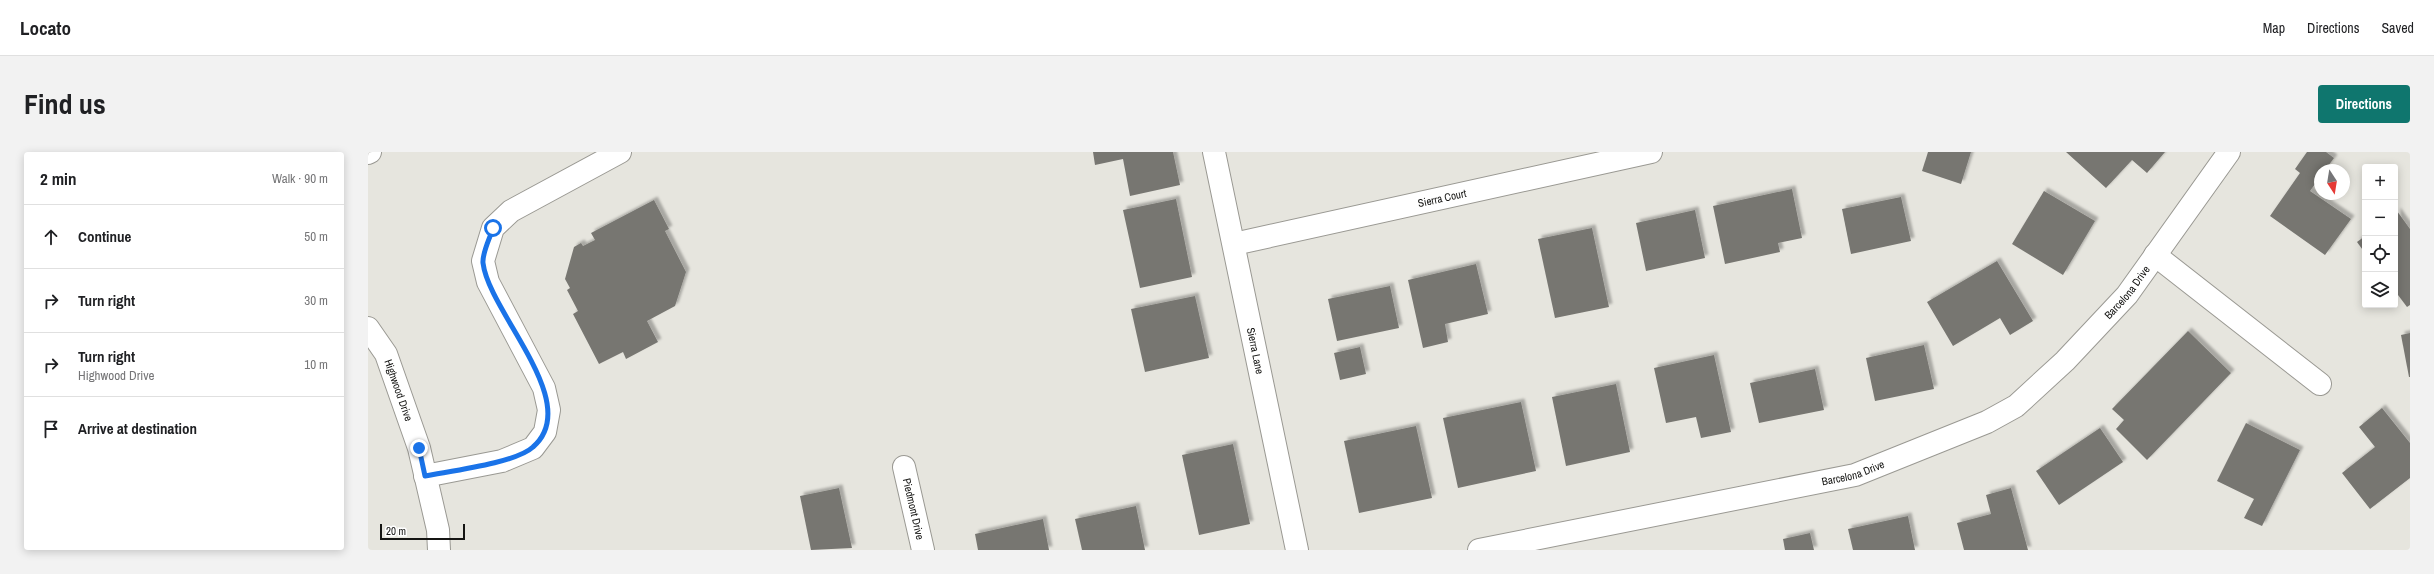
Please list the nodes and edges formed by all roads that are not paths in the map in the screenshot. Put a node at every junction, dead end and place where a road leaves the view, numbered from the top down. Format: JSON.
{"nodes":[{"id":1,"x":620,"y":152,"type":"edge"},
{"id":2,"x":1214,"y":152,"type":"edge"},
{"id":3,"x":1651,"y":152,"type":"edge"},
{"id":4,"x":2230,"y":152,"type":"edge"},
{"id":5,"x":1234,"y":244,"type":"junction"},
{"id":6,"x":2155,"y":255,"type":"junction"},
{"id":7,"x":368,"y":328,"type":"edge"},
{"id":8,"x":2320,"y":384,"type":"dead end"},
{"id":9,"x":904,"y":468,"type":"dead end"},
{"id":10,"x":425,"y":476,"type":"junction"},
{"id":11,"x":439,"y":550,"type":"edge"},
{"id":12,"x":923,"y":550,"type":"edge"},
{"id":13,"x":1297,"y":550,"type":"edge"},
{"id":14,"x":1479,"y":550,"type":"edge"}],
"edges":[{"from":1,"to":10,"type":"street"},
{"from":2,"to":5,"type":"street","name":"Sierra Lane"},
{"from":3,"to":5,"type":"street","name":"Sierra Court"},
{"from":4,"to":6,"type":"street","name":"Barcelona Drive"},
{"from":5,"to":13,"type":"street","name":"Sierra Lane"},
{"from":6,"to":8,"type":"street","name":"Barcelona Drive"},
{"from":6,"to":14,"type":"street","name":"Barcelona Drive"},
{"from":7,"to":10,"type":"street","name":"Highwood Drive"},
{"from":9,"to":12,"type":"street","name":"Piedmont Drive"},
{"from":10,"to":11,"type":"street","name":"Highwood Drive"}]}
